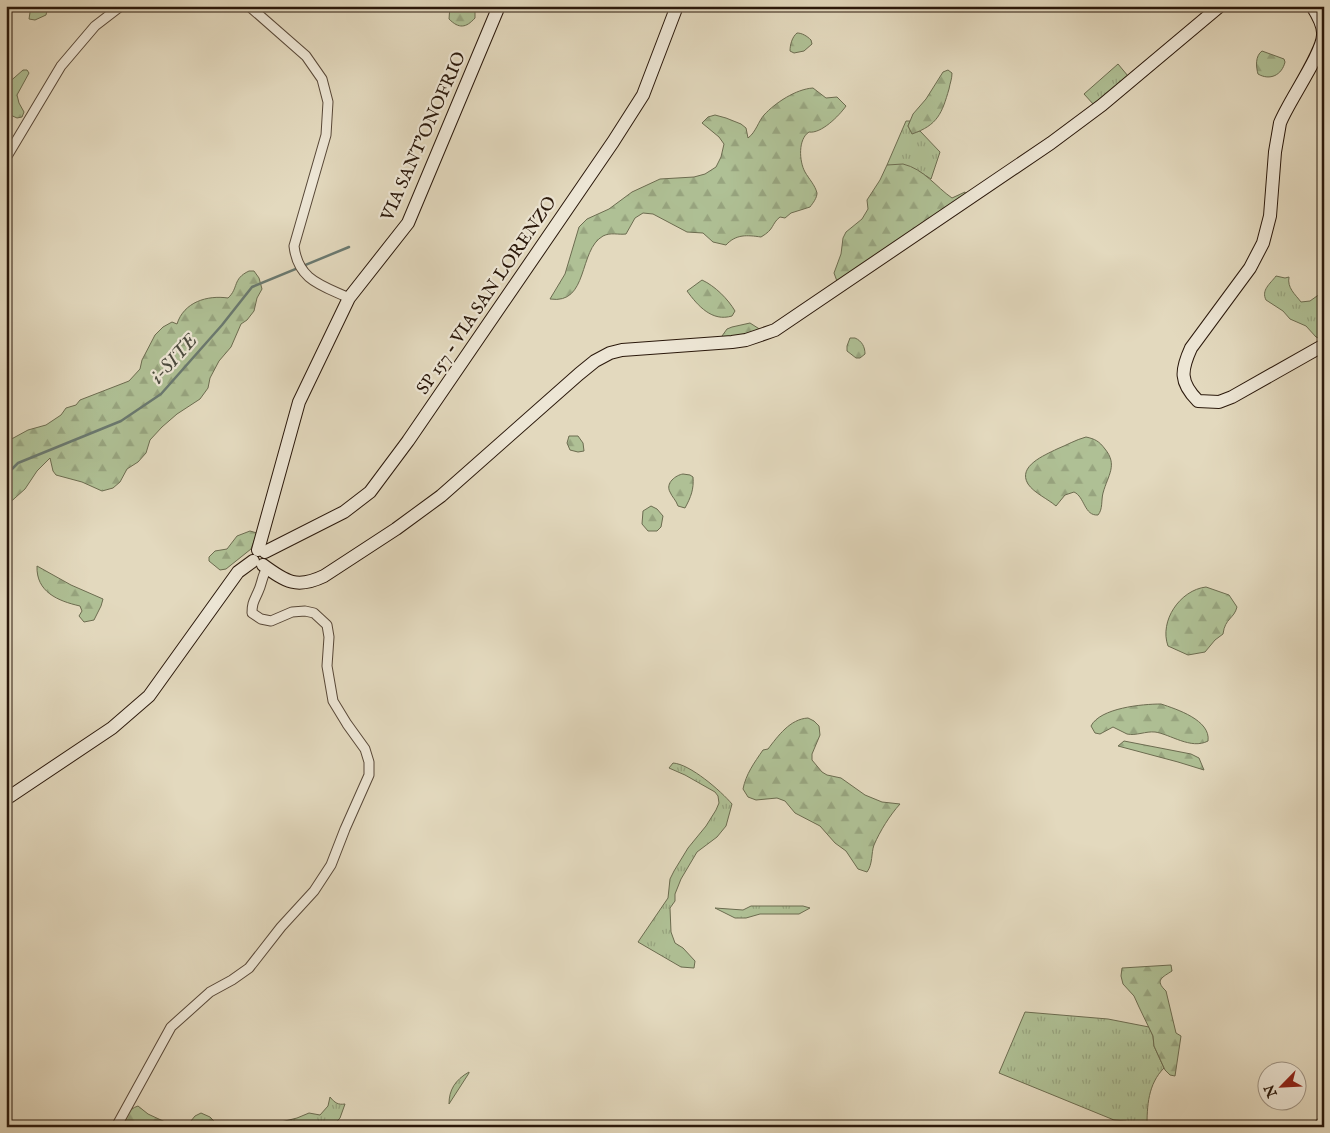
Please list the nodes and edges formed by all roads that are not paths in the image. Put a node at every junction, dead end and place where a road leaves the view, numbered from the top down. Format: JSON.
{"nodes":[{"id":1,"x":121,"y":6,"type":"edge"},
{"id":2,"x":250,"y":6,"type":"edge"},
{"id":3,"x":499,"y":6,"type":"edge"},
{"id":4,"x":677,"y":6,"type":"edge"},
{"id":5,"x":1220,"y":6,"type":"edge"},
{"id":6,"x":1312,"y":6,"type":"edge"},
{"id":7,"x":6,"y":158,"type":"edge"},
{"id":8,"x":349,"y":298,"type":"junction"},
{"id":9,"x":1324,"y":345,"type":"edge"},
{"id":10,"x":261,"y":559,"type":"junction"},
{"id":11,"x":6,"y":799,"type":"edge"},
{"id":12,"x":1324,"y":1120,"type":"edge"},
{"id":13,"x":116,"y":1127,"type":"edge"},
{"id":14,"x":1317,"y":1127,"type":"edge"}],
"edges":[{"from":1,"to":7,"type":"street"},
{"from":2,"to":8,"type":"street"},
{"from":3,"to":8,"type":"street","name":"VIA SANT'ONOFRIO"},
{"from":4,"to":10,"type":"street","name":"SP 157 - VIA SAN LORENZO"},
{"from":5,"to":10,"type":"street"},
{"from":6,"to":9,"type":"street"},
{"from":8,"to":10,"type":"street","name":"VIA SANT'ONOFRIO"},
{"from":10,"to":11,"type":"street","name":"SP 157 - VIA SAN LORENZO"},
{"from":10,"to":13,"type":"street"},
{"from":12,"to":14,"type":"street"}]}
